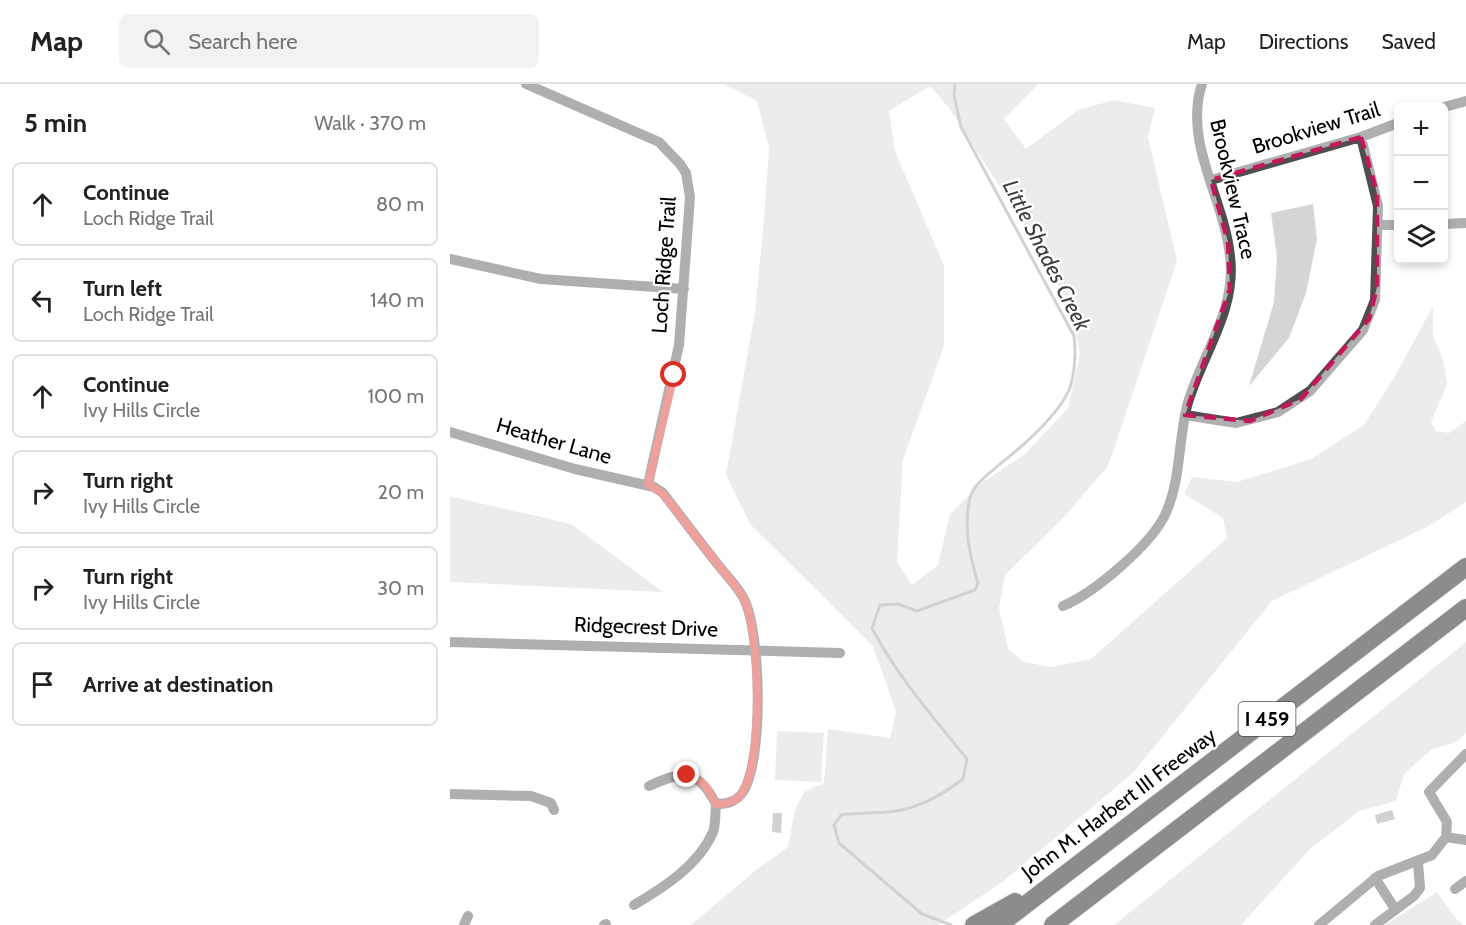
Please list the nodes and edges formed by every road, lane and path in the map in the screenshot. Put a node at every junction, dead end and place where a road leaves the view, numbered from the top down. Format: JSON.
{"nodes":[{"id":1,"x":526,"y":84,"type":"edge"},
{"id":2,"x":1202,"y":84,"type":"edge"},
{"id":3,"x":1466,"y":101,"type":"edge"},
{"id":4,"x":1448,"y":106,"type":"edge"},
{"id":5,"x":1394,"y":125,"type":"edge"},
{"id":6,"x":1361,"y":137,"type":"junction"},
{"id":7,"x":1211,"y":180,"type":"junction"},
{"id":8,"x":1466,"y":223,"type":"edge"},
{"id":9,"x":1448,"y":224,"type":"edge"},
{"id":10,"x":1378,"y":225,"type":"junction"},
{"id":11,"x":1394,"y":225,"type":"edge"},
{"id":12,"x":450,"y":259,"type":"edge"},
{"id":13,"x":684,"y":289,"type":"junction"},
{"id":14,"x":1185,"y":416,"type":"junction"},
{"id":15,"x":450,"y":432,"type":"edge"},
{"id":16,"x":648,"y":484,"type":"junction"},
{"id":17,"x":1466,"y":567,"type":"edge"},
{"id":18,"x":1063,"y":606,"type":"dead end"},
{"id":19,"x":1466,"y":608,"type":"edge"},
{"id":20,"x":450,"y":642,"type":"edge"},
{"id":21,"x":756,"y":650,"type":"junction"},
{"id":22,"x":840,"y":653,"type":"dead end"},
{"id":23,"x":1466,"y":754,"type":"edge"},
{"id":24,"x":649,"y":786,"type":"dead end"},
{"id":25,"x":450,"y":794,"type":"edge"},
{"id":26,"x":716,"y":804,"type":"junction"},
{"id":27,"x":554,"y":810,"type":"dead end"},
{"id":28,"x":1446,"y":837,"type":"junction"},
{"id":29,"x":1466,"y":840,"type":"edge"},
{"id":30,"x":1418,"y":862,"type":"junction"},
{"id":31,"x":1063,"y":875,"type":"junction"},
{"id":32,"x":1375,"y":878,"type":"junction"},
{"id":33,"x":1466,"y":881,"type":"edge"},
{"id":34,"x":1455,"y":890,"type":"dead end"},
{"id":35,"x":634,"y":906,"type":"dead end"},
{"id":36,"x":1395,"y":909,"type":"junction"},
{"id":37,"x":974,"y":925,"type":"edge"},
{"id":38,"x":999,"y":925,"type":"edge"},
{"id":39,"x":1053,"y":925,"type":"edge"},
{"id":40,"x":1319,"y":925,"type":"edge"},
{"id":41,"x":1375,"y":925,"type":"edge"}],
"edges":[{"from":1,"to":13,"type":"street","name":"Loch Ridge Trail"},
{"from":2,"to":7,"type":"street","name":"Brookview Trace"},
{"from":3,"to":4,"type":"street"},
{"from":5,"to":6,"type":"street","name":"Brookview Trail"},
{"from":6,"to":7,"type":"street","name":"Brookview Trail"},
{"from":6,"to":10,"type":"street"},
{"from":7,"to":14,"type":"street","name":"Brookview Trace"},
{"from":8,"to":9,"type":"street"},
{"from":10,"to":11,"type":"street"},
{"from":10,"to":14,"type":"street"},
{"from":12,"to":13,"type":"street"},
{"from":13,"to":16,"type":"street","name":"Loch Ridge Trail"},
{"from":14,"to":18,"type":"street","name":"Brookview Trace"},
{"from":15,"to":16,"type":"street","name":"Heather Lane"},
{"from":16,"to":21,"type":"street"},
{"from":17,"to":31,"type":"highway","name":"John M. Harbert III Freeway","number":"I 459"},
{"from":19,"to":39,"type":"highway","number":"I 459"},
{"from":20,"to":21,"type":"street","name":"Ridgecrest Drive"},
{"from":21,"to":22,"type":"street","name":"Ridgecrest Drive"},
{"from":21,"to":26,"type":"street"},
{"from":23,"to":28,"type":"street"},
{"from":24,"to":26,"type":"street"},
{"from":25,"to":27,"type":"street"},
{"from":26,"to":35,"type":"street"},
{"from":28,"to":29,"type":"street"},
{"from":28,"to":30,"type":"street"},
{"from":30,"to":32,"type":"street"},
{"from":30,"to":36,"type":"street"},
{"from":31,"to":37,"type":"highway"},
{"from":31,"to":38,"type":"highway","name":"John M. Harbert III Freeway","number":"I 459"},
{"from":32,"to":36,"type":"street"},
{"from":32,"to":40,"type":"street"},
{"from":33,"to":34,"type":"street"},
{"from":36,"to":41,"type":"street"}]}
